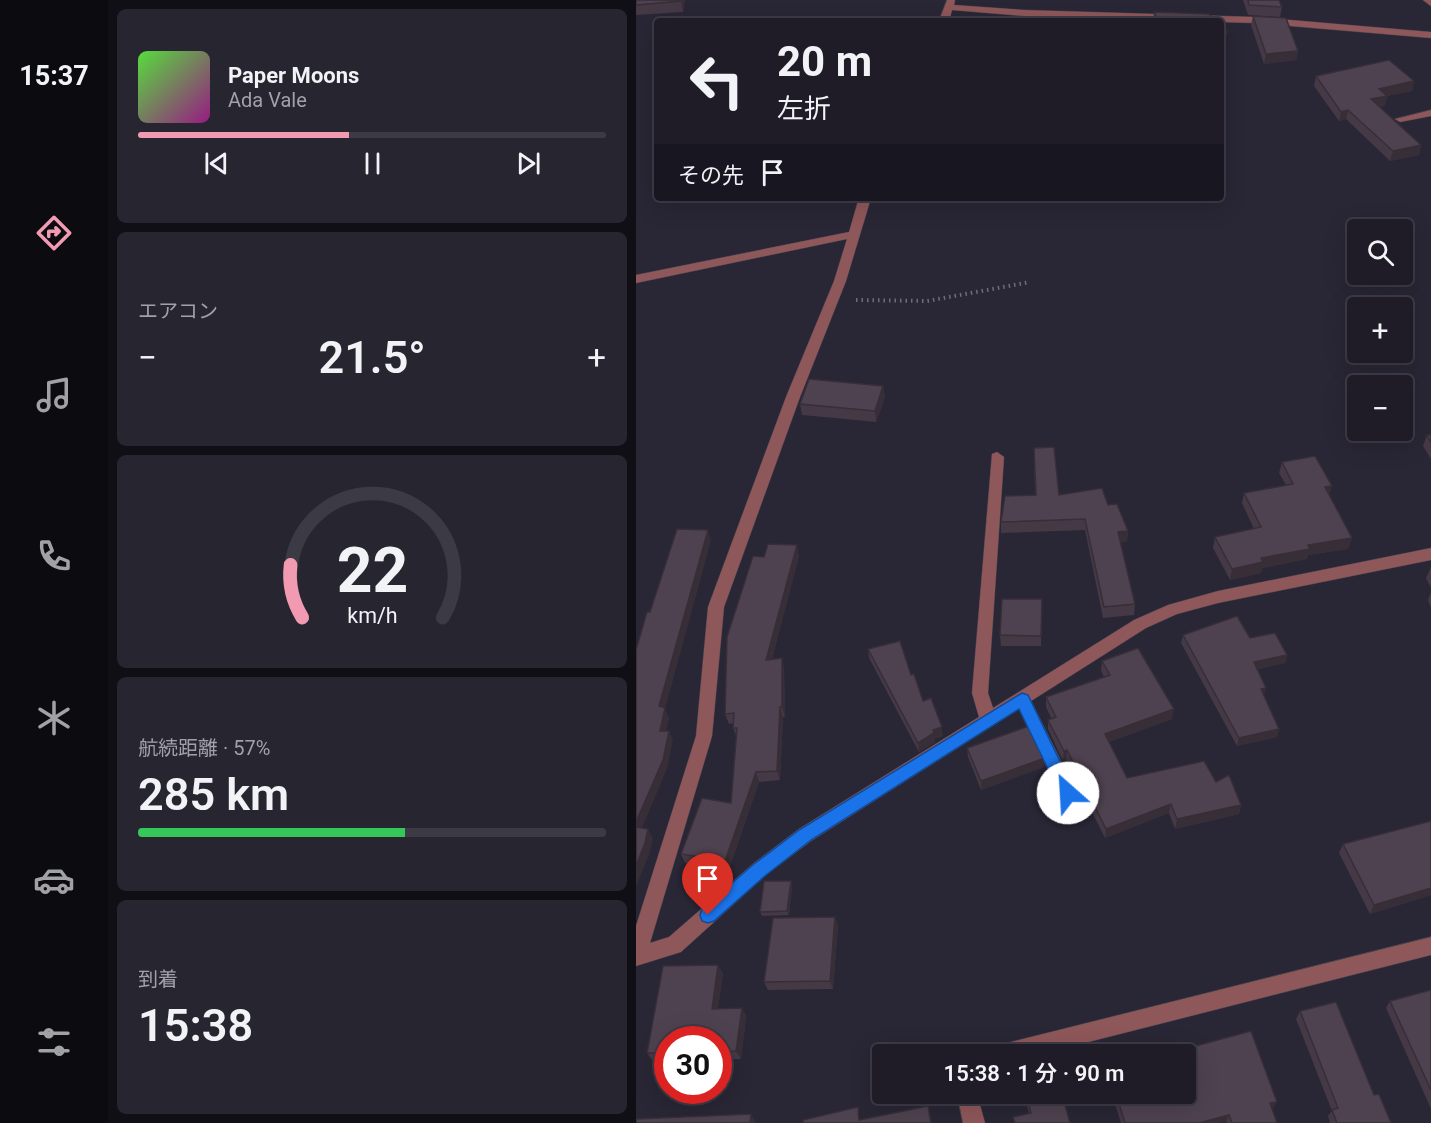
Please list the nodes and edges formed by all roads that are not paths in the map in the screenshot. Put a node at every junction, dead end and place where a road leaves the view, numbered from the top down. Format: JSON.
{"nodes":[{"id":1,"x":1427,"y":0,"type":"edge"},
{"id":2,"x":950,"y":3,"type":"edge"},
{"id":3,"x":1431,"y":3,"type":"edge"},
{"id":4,"x":945,"y":18,"type":"edge"},
{"id":5,"x":1188,"y":18,"type":"edge"},
{"id":6,"x":1224,"y":19,"type":"edge"},
{"id":7,"x":1431,"y":35,"type":"edge"},
{"id":8,"x":1431,"y":113,"type":"edge"},
{"id":9,"x":1400,"y":119,"type":"dead end"},
{"id":10,"x":864,"y":201,"type":"edge"},
{"id":11,"x":854,"y":234,"type":"junction"},
{"id":12,"x":636,"y":279,"type":"edge"},
{"id":13,"x":997,"y":457,"type":"dead end"},
{"id":14,"x":1431,"y":554,"type":"edge"},
{"id":15,"x":1022,"y":699,"type":"junction"},
{"id":16,"x":988,"y":721,"type":"junction"},
{"id":17,"x":1068,"y":793,"type":"dead end"},
{"id":18,"x":1431,"y":946,"type":"edge"},
{"id":19,"x":636,"y":957,"type":"edge"},
{"id":20,"x":1043,"y":1044,"type":"edge"},
{"id":21,"x":969,"y":1104,"type":"edge"},
{"id":22,"x":974,"y":1123,"type":"edge"}],
"edges":[{"from":1,"to":3,"type":"street"},
{"from":2,"to":4,"type":"street"},
{"from":2,"to":5,"type":"street"},
{"from":6,"to":7,"type":"street"},
{"from":8,"to":9,"type":"street"},
{"from":10,"to":11,"type":"street"},
{"from":11,"to":12,"type":"street"},
{"from":11,"to":19,"type":"street"},
{"from":13,"to":16,"type":"street"},
{"from":14,"to":15,"type":"street"},
{"from":15,"to":16,"type":"street"},
{"from":15,"to":17,"type":"street"},
{"from":16,"to":19,"type":"street"},
{"from":18,"to":20,"type":"street"},
{"from":21,"to":22,"type":"street"}]}
